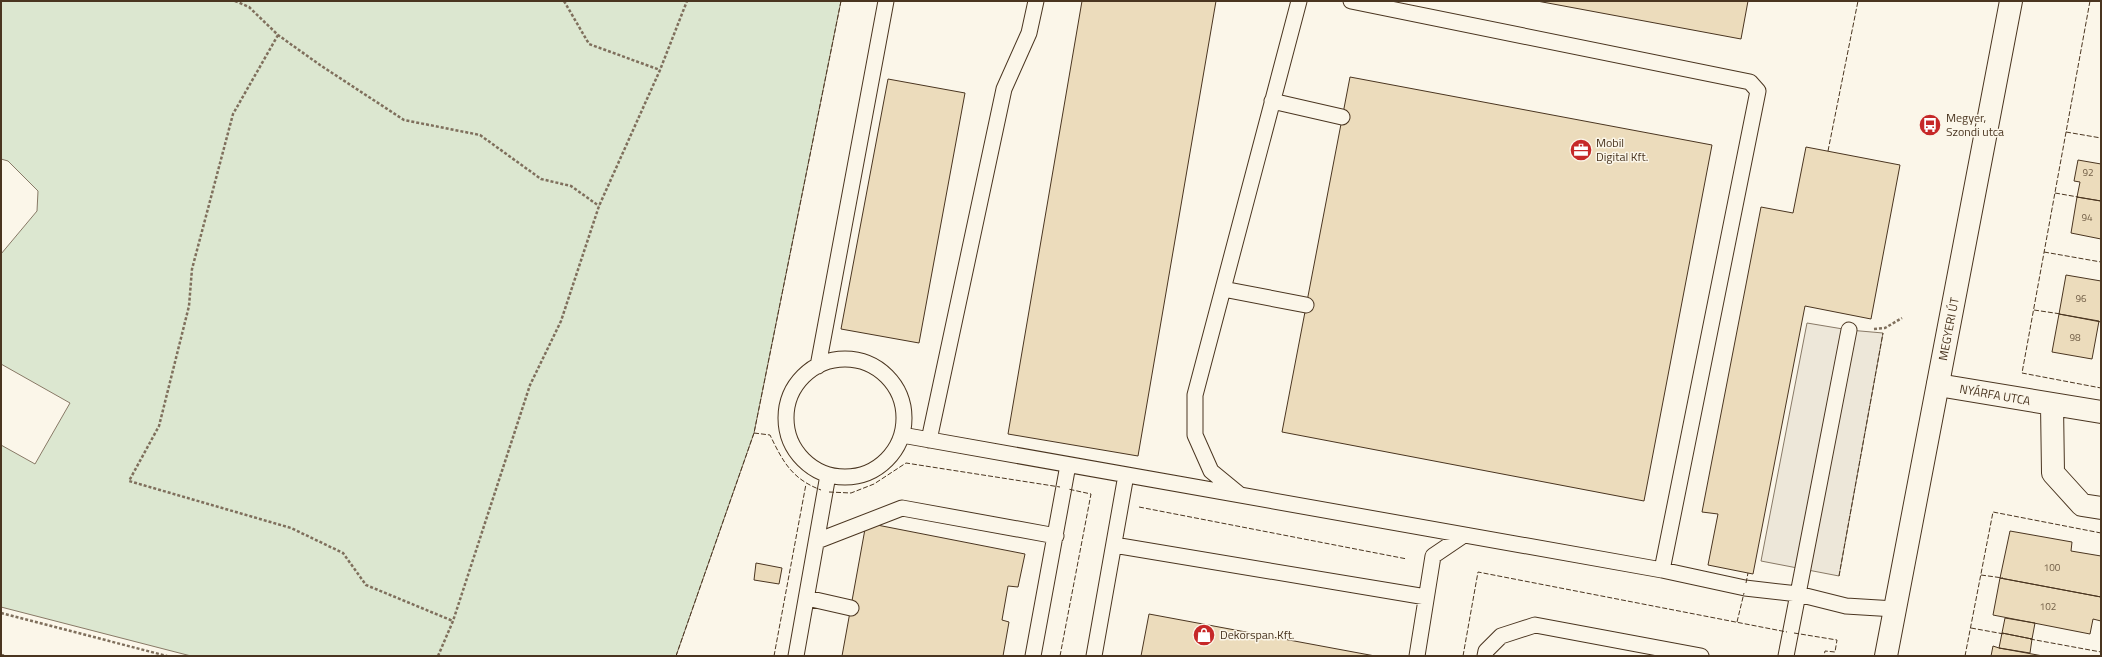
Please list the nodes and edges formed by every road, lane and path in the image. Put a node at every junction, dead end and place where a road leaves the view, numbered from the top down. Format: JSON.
{"nodes":[{"id":1,"x":236,"y":1,"type":"edge"},
{"id":2,"x":564,"y":1,"type":"edge"},
{"id":3,"x":686,"y":1,"type":"edge"},
{"id":4,"x":886,"y":1,"type":"edge"},
{"id":5,"x":1036,"y":1,"type":"edge"},
{"id":6,"x":1299,"y":1,"type":"edge"},
{"id":7,"x":1350,"y":1,"type":"edge"},
{"id":8,"x":2011,"y":1,"type":"edge"},
{"id":9,"x":278,"y":35,"type":"junction"},
{"id":10,"x":660,"y":70,"type":"junction"},
{"id":11,"x":1272,"y":102,"type":"junction"},
{"id":12,"x":1342,"y":117,"type":"dead end"},
{"id":13,"x":599,"y":206,"type":"junction"},
{"id":14,"x":1223,"y":289,"type":"junction"},
{"id":15,"x":1306,"y":305,"type":"dead end"},
{"id":16,"x":1902,"y":318,"type":"dead end"},
{"id":17,"x":1849,"y":330,"type":"joint"},
{"id":18,"x":818,"y":366,"type":"junction"},
{"id":19,"x":1938,"y":386,"type":"junction"},
{"id":20,"x":2052,"y":405,"type":"junction"},
{"id":21,"x":2101,"y":412,"type":"edge"},
{"id":22,"x":902,"y":435,"type":"junction"},
{"id":23,"x":929,"y":440,"type":"junction"},
{"id":24,"x":1068,"y":465,"type":"junction"},
{"id":25,"x":828,"y":475,"type":"junction"},
{"id":26,"x":1126,"y":475,"type":"junction"},
{"id":27,"x":1239,"y":495,"type":"junction"},
{"id":28,"x":2101,"y":508,"type":"edge"},
{"id":29,"x":1464,"y":535,"type":"junction"},
{"id":30,"x":1056,"y":536,"type":"junction"},
{"id":31,"x":817,"y":540,"type":"junction"},
{"id":32,"x":1114,"y":544,"type":"junction"},
{"id":33,"x":1662,"y":570,"type":"junction"},
{"id":34,"x":1798,"y":594,"type":"junction"},
{"id":35,"x":1426,"y":597,"type":"junction"},
{"id":36,"x":807,"y":598,"type":"junction"},
{"id":37,"x":851,"y":608,"type":"dead end"},
{"id":38,"x":1895,"y":609,"type":"junction"},
{"id":39,"x":1,"y":612,"type":"edge"},
{"id":40,"x":453,"y":621,"type":"junction"},
{"id":41,"x":1,"y":655,"type":"edge"},
{"id":42,"x":6,"y":656,"type":"edge"},
{"id":43,"x":167,"y":656,"type":"edge"},
{"id":44,"x":438,"y":656,"type":"edge"},
{"id":45,"x":796,"y":656,"type":"edge"},
{"id":46,"x":1033,"y":656,"type":"edge"},
{"id":47,"x":1094,"y":656,"type":"edge"},
{"id":48,"x":1417,"y":656,"type":"edge"},
{"id":49,"x":1485,"y":656,"type":"edge"},
{"id":50,"x":1701,"y":656,"type":"edge"},
{"id":51,"x":1786,"y":656,"type":"edge"},
{"id":52,"x":1886,"y":656,"type":"edge"}],
"edges":[{"from":1,"to":9,"type":"path"},
{"from":2,"to":10,"type":"path"},
{"from":3,"to":10,"type":"path"},
{"from":4,"to":18,"type":"lane"},
{"from":5,"to":23,"type":"lane"},
{"from":6,"to":11,"type":"lane"},
{"from":7,"to":33,"type":"lane"},
{"from":8,"to":19,"type":"main road","name":"MEGYERI ÚT"},
{"from":9,"to":13,"type":"path"},
{"from":9,"to":40,"type":"path"},
{"from":10,"to":13,"type":"path"},
{"from":11,"to":12,"type":"lane"},
{"from":11,"to":14,"type":"lane"},
{"from":13,"to":40,"type":"path"},
{"from":14,"to":15,"type":"lane"},
{"from":14,"to":27,"type":"lane"},
{"from":16,"to":17,"type":"path"},
{"from":17,"to":34,"type":"lane"},
{"from":18,"to":22,"type":"lane"},
{"from":18,"to":25,"type":"lane"},
{"from":19,"to":20,"type":"main road","name":"NYÁRFA UTCA"},
{"from":19,"to":38,"type":"main road","name":"MEGYERI ÚT"},
{"from":20,"to":21,"type":"main road","name":"NYÁRFA UTCA"},
{"from":20,"to":28,"type":"main road"},
{"from":22,"to":23,"type":"lane"},
{"from":22,"to":25,"type":"lane"},
{"from":23,"to":24,"type":"lane"},
{"from":24,"to":26,"type":"lane"},
{"from":24,"to":30,"type":"lane"},
{"from":25,"to":31,"type":"lane"},
{"from":26,"to":27,"type":"lane"},
{"from":26,"to":32,"type":"lane"},
{"from":27,"to":29,"type":"lane"},
{"from":29,"to":33,"type":"lane"},
{"from":29,"to":35,"type":"lane"},
{"from":30,"to":31,"type":"lane"},
{"from":30,"to":46,"type":"lane"},
{"from":31,"to":36,"type":"lane"},
{"from":32,"to":35,"type":"lane"},
{"from":32,"to":47,"type":"lane"},
{"from":33,"to":34,"type":"lane"},
{"from":34,"to":38,"type":"lane"},
{"from":34,"to":51,"type":"lane"},
{"from":35,"to":48,"type":"lane"},
{"from":36,"to":37,"type":"lane"},
{"from":36,"to":45,"type":"lane"},
{"from":38,"to":52,"type":"main road","name":"MEGYERI ÚT"},
{"from":39,"to":43,"type":"path"},
{"from":40,"to":44,"type":"path"},
{"from":41,"to":42,"type":"path"},
{"from":49,"to":50,"type":"lane"}]}
